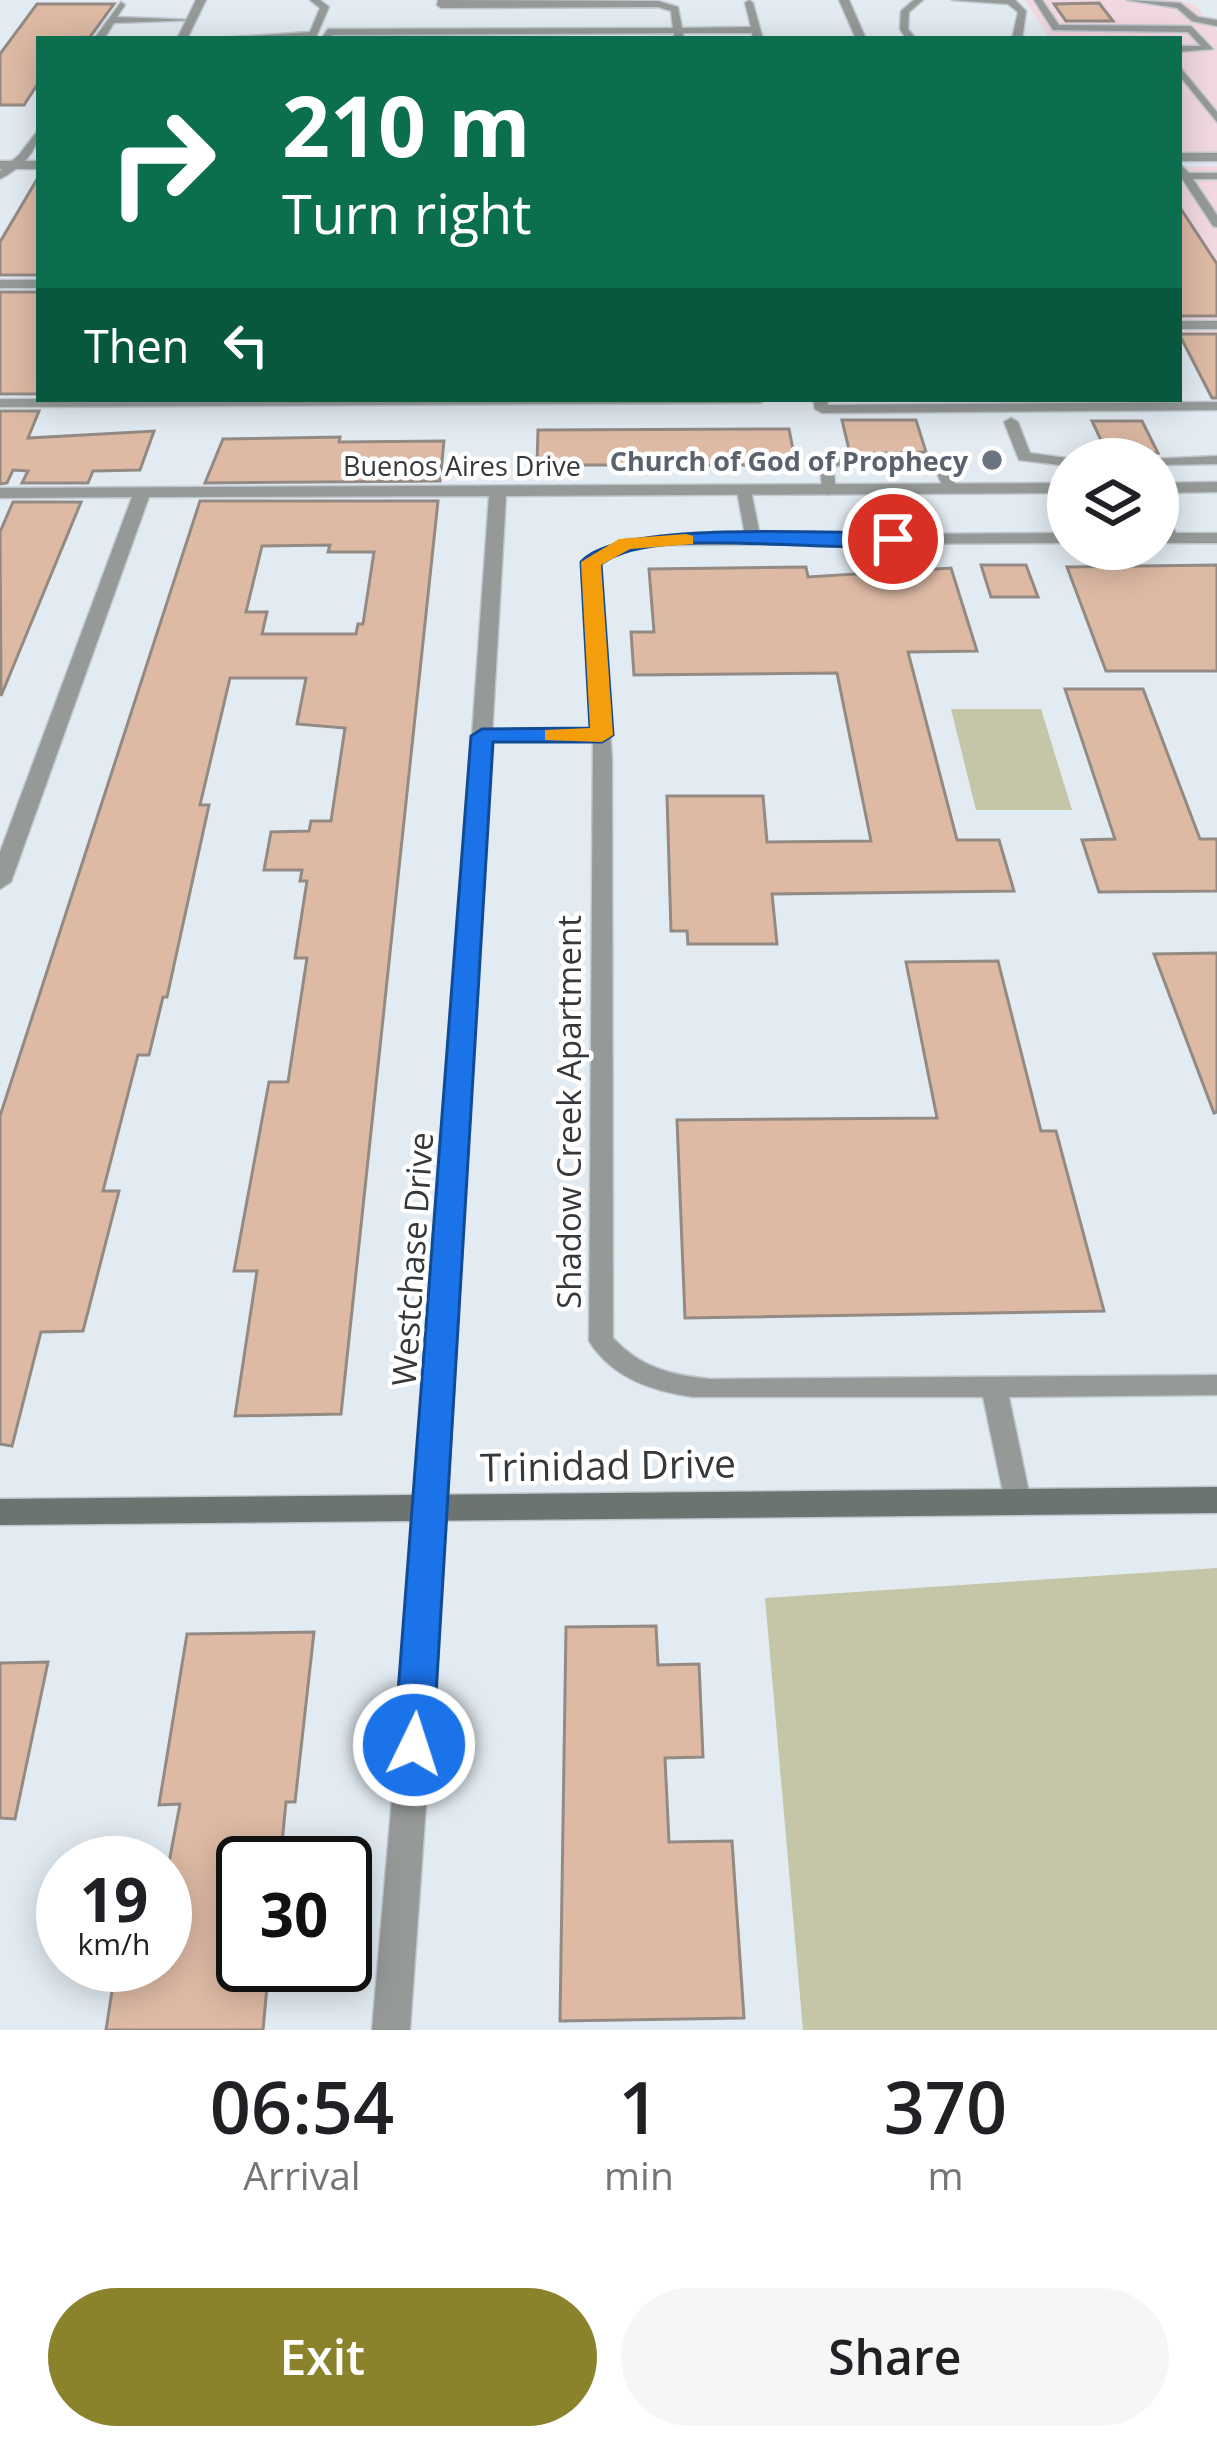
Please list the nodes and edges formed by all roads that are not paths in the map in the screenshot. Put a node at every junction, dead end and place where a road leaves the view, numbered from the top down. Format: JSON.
{"nodes":[{"id":1,"x":201,"y":0,"type":"edge"},
{"id":2,"x":314,"y":0,"type":"edge"},
{"id":3,"x":844,"y":0,"type":"edge"},
{"id":4,"x":920,"y":0,"type":"edge"},
{"id":5,"x":956,"y":0,"type":"edge"},
{"id":6,"x":1038,"y":0,"type":"edge"},
{"id":7,"x":1130,"y":0,"type":"edge"},
{"id":8,"x":1010,"y":1,"type":"edge"},
{"id":9,"x":441,"y":3,"type":"edge"},
{"id":10,"x":749,"y":3,"type":"dead end"},
{"id":11,"x":121,"y":5,"type":"dead end"},
{"id":12,"x":337,"y":5,"type":"dead end"},
{"id":13,"x":1185,"y":8,"type":"junction"},
{"id":14,"x":1217,"y":8,"type":"edge"},
{"id":15,"x":112,"y":20,"type":"junction"},
{"id":16,"x":191,"y":20,"type":"junction"},
{"id":17,"x":1217,"y":22,"type":"edge"},
{"id":18,"x":1056,"y":28,"type":"junction"},
{"id":19,"x":435,"y":35,"type":"edge"},
{"id":20,"x":678,"y":35,"type":"edge"},
{"id":21,"x":756,"y":35,"type":"edge"},
{"id":22,"x":101,"y":36,"type":"edge"},
{"id":23,"x":183,"y":36,"type":"edge"},
{"id":24,"x":286,"y":36,"type":"edge"},
{"id":25,"x":327,"y":36,"type":"edge"},
{"id":26,"x":859,"y":36,"type":"edge"},
{"id":27,"x":909,"y":36,"type":"edge"},
{"id":28,"x":1018,"y":36,"type":"edge"},
{"id":29,"x":1061,"y":36,"type":"edge"},
{"id":30,"x":1182,"y":49,"type":"edge"},
{"id":31,"x":1208,"y":49,"type":"junction"},
{"id":32,"x":1217,"y":60,"type":"edge"},
{"id":33,"x":1182,"y":74,"type":"edge"},
{"id":34,"x":1188,"y":81,"type":"junction"},
{"id":35,"x":1202,"y":81,"type":"dead end"},
{"id":36,"x":1217,"y":119,"type":"edge"},
{"id":37,"x":36,"y":136,"type":"edge"},
{"id":38,"x":1217,"y":157,"type":"edge"},
{"id":39,"x":36,"y":165,"type":"edge"},
{"id":40,"x":2,"y":168,"type":"edge"},
{"id":41,"x":1182,"y":168,"type":"edge"},
{"id":42,"x":1182,"y":168,"type":"edge"},
{"id":43,"x":1182,"y":170,"type":"edge"},
{"id":44,"x":1217,"y":176,"type":"edge"},
{"id":45,"x":1217,"y":224,"type":"edge"},
{"id":46,"x":0,"y":284,"type":"edge"},
{"id":47,"x":36,"y":284,"type":"edge"},
{"id":48,"x":1182,"y":325,"type":"edge"},
{"id":49,"x":1217,"y":325,"type":"edge"},
{"id":50,"x":102,"y":402,"type":"edge"},
{"id":51,"x":821,"y":402,"type":"edge"},
{"id":52,"x":0,"y":403,"type":"edge"},
{"id":53,"x":987,"y":403,"type":"edge"},
{"id":54,"x":1157,"y":403,"type":"edge"},
{"id":55,"x":1217,"y":406,"type":"edge"},
{"id":56,"x":1011,"y":422,"type":"dead end"},
{"id":57,"x":1047,"y":460,"type":"edge"},
{"id":58,"x":1217,"y":460,"type":"edge"},
{"id":59,"x":1179,"y":461,"type":"edge"},
{"id":60,"x":1217,"y":487,"type":"edge"},
{"id":61,"x":1047,"y":488,"type":"edge"},
{"id":62,"x":1179,"y":488,"type":"edge"},
{"id":63,"x":950,"y":489,"type":"junction"},
{"id":64,"x":829,"y":490,"type":"junction"},
{"id":65,"x":744,"y":491,"type":"junction"},
{"id":66,"x":498,"y":492,"type":"junction"},
{"id":67,"x":0,"y":493,"type":"edge"},
{"id":68,"x":142,"y":493,"type":"junction"},
{"id":69,"x":1047,"y":538,"type":"edge"},
{"id":70,"x":1179,"y":538,"type":"edge"},
{"id":71,"x":1217,"y":538,"type":"edge"},
{"id":72,"x":753,"y":540,"type":"junction"},
{"id":73,"x":602,"y":735,"type":"junction"},
{"id":74,"x":482,"y":736,"type":"junction"},
{"id":75,"x":0,"y":882,"type":"edge"},
{"id":76,"x":1217,"y":1385,"type":"edge"},
{"id":77,"x":994,"y":1386,"type":"junction"},
{"id":78,"x":1217,"y":1500,"type":"edge"},
{"id":79,"x":1018,"y":1502,"type":"junction"},
{"id":80,"x":432,"y":1508,"type":"junction"},
{"id":81,"x":0,"y":1512,"type":"edge"},
{"id":82,"x":392,"y":2030,"type":"edge"}],
"edges":[{"from":1,"to":16,"type":"street"},
{"from":2,"to":24,"type":"lane"},
{"from":3,"to":26,"type":"street"},
{"from":4,"to":27,"type":"lane"},
{"from":5,"to":8,"type":"lane"},
{"from":6,"to":18,"type":"lane"},
{"from":7,"to":13,"type":"lane"},
{"from":8,"to":28,"type":"lane"},
{"from":9,"to":19,"type":"lane"},
{"from":9,"to":20,"type":"lane"},
{"from":10,"to":21,"type":"lane"},
{"from":11,"to":15,"type":"lane"},
{"from":12,"to":25,"type":"lane"},
{"from":13,"to":14,"type":"lane"},
{"from":13,"to":17,"type":"lane"},
{"from":15,"to":16,"type":"lane"},
{"from":15,"to":22,"type":"lane"},
{"from":16,"to":23,"type":"street"},
{"from":18,"to":29,"type":"lane"},
{"from":18,"to":31,"type":"lane"},
{"from":19,"to":20,"type":"lane"},
{"from":19,"to":25,"type":"lane"},
{"from":20,"to":21,"type":"lane"},
{"from":30,"to":31,"type":"lane"},
{"from":31,"to":32,"type":"lane"},
{"from":33,"to":34,"type":"lane"},
{"from":34,"to":35,"type":"lane"},
{"from":34,"to":36,"type":"lane"},
{"from":37,"to":40,"type":"lane"},
{"from":38,"to":41,"type":"street"},
{"from":39,"to":40,"type":"street"},
{"from":42,"to":44,"type":"lane"},
{"from":43,"to":45,"type":"lane"},
{"from":46,"to":47,"type":"lane"},
{"from":48,"to":49,"type":"lane"},
{"from":50,"to":52,"type":"lane"},
{"from":51,"to":53,"type":"lane"},
{"from":53,"to":54,"type":"lane"},
{"from":54,"to":55,"type":"lane"},
{"from":56,"to":57,"type":"lane"},
{"from":58,"to":59,"type":"lane"},
{"from":60,"to":62,"type":"street"},
{"from":61,"to":63,"type":"street","name":"Buenos Aires Drive"},
{"from":63,"to":64,"type":"street","name":"Buenos Aires Drive"},
{"from":63,"to":64,"type":"lane"},
{"from":64,"to":65,"type":"street","name":"Buenos Aires Drive"},
{"from":65,"to":66,"type":"street","name":"Buenos Aires Drive"},
{"from":65,"to":72,"type":"lane"},
{"from":66,"to":68,"type":"street","name":"Buenos Aires Drive"},
{"from":66,"to":74,"type":"street","name":"Westchase Drive"},
{"from":67,"to":68,"type":"street","name":"Buenos Aires Drive"},
{"from":68,"to":75,"type":"street"},
{"from":69,"to":72,"type":"lane","name":"Shadow Creek Apartment"},
{"from":70,"to":71,"type":"lane"},
{"from":72,"to":73,"type":"lane","name":"Shadow Creek Apartment"},
{"from":73,"to":74,"type":"lane"},
{"from":73,"to":77,"type":"lane","name":"Shadow Creek Apartment"},
{"from":74,"to":80,"type":"street","name":"Westchase Drive"},
{"from":76,"to":77,"type":"lane","name":"Shadow Creek Apartment"},
{"from":77,"to":79,"type":"lane"},
{"from":78,"to":79,"type":"street","name":"Trinidad Drive"},
{"from":79,"to":80,"type":"street","name":"Trinidad Drive"},
{"from":80,"to":81,"type":"street","name":"Trinidad Drive"},
{"from":80,"to":82,"type":"street","name":"Westchase Drive"}]}
